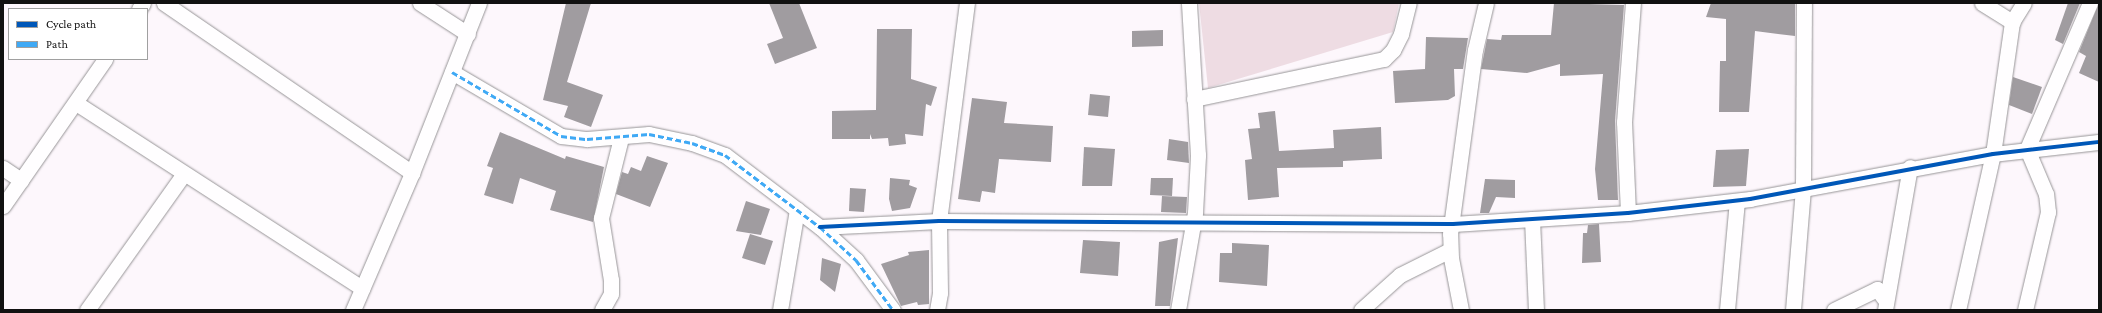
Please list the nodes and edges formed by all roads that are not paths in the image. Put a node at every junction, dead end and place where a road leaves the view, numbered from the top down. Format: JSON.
{"nodes":[{"id":1,"x":164,"y":3,"type":"edge"},
{"id":2,"x":420,"y":3,"type":"edge"},
{"id":3,"x":479,"y":3,"type":"edge"},
{"id":4,"x":967,"y":3,"type":"edge"},
{"id":5,"x":1189,"y":3,"type":"edge"},
{"id":6,"x":1409,"y":3,"type":"edge"},
{"id":7,"x":1486,"y":3,"type":"edge"},
{"id":8,"x":1632,"y":3,"type":"edge"},
{"id":9,"x":1804,"y":3,"type":"edge"},
{"id":10,"x":1982,"y":3,"type":"edge"},
{"id":11,"x":2024,"y":3,"type":"edge"},
{"id":12,"x":2090,"y":3,"type":"edge"},
{"id":13,"x":2012,"y":22,"type":"junction"},
{"id":14,"x":468,"y":34,"type":"junction"},
{"id":15,"x":104,"y":60,"type":"edge"},
{"id":16,"x":452,"y":72,"type":"junction"},
{"id":17,"x":1194,"y":99,"type":"junction"},
{"id":18,"x":76,"y":103,"type":"junction"},
{"id":19,"x":621,"y":138,"type":"junction"},
{"id":20,"x":2099,"y":142,"type":"edge"},
{"id":21,"x":2027,"y":149,"type":"junction"},
{"id":22,"x":1994,"y":154,"type":"junction"},
{"id":23,"x":1910,"y":167,"type":"junction"},
{"id":24,"x":3,"y":168,"type":"edge"},
{"id":25,"x":412,"y":173,"type":"junction"},
{"id":26,"x":183,"y":175,"type":"junction"},
{"id":27,"x":21,"y":180,"type":"junction"},
{"id":28,"x":1803,"y":188,"type":"junction"},
{"id":29,"x":1737,"y":201,"type":"junction"},
{"id":30,"x":3,"y":206,"type":"edge"},
{"id":31,"x":797,"y":209,"type":"junction"},
{"id":32,"x":1628,"y":213,"type":"junction"},
{"id":33,"x":1532,"y":219,"type":"junction"},
{"id":34,"x":939,"y":221,"type":"junction"},
{"id":35,"x":1193,"y":223,"type":"junction"},
{"id":36,"x":1453,"y":224,"type":"junction"},
{"id":37,"x":820,"y":227,"type":"junction"},
{"id":38,"x":1450,"y":250,"type":"junction"},
{"id":39,"x":362,"y":288,"type":"junction"},
{"id":40,"x":1885,"y":306,"type":"edge"},
{"id":41,"x":87,"y":310,"type":"edge"},
{"id":42,"x":353,"y":310,"type":"edge"},
{"id":43,"x":602,"y":310,"type":"edge"},
{"id":44,"x":780,"y":310,"type":"edge"},
{"id":45,"x":893,"y":310,"type":"edge"},
{"id":46,"x":937,"y":310,"type":"edge"},
{"id":47,"x":1178,"y":310,"type":"edge"},
{"id":48,"x":1361,"y":310,"type":"edge"},
{"id":49,"x":1461,"y":310,"type":"edge"},
{"id":50,"x":1536,"y":310,"type":"edge"},
{"id":51,"x":1727,"y":310,"type":"edge"},
{"id":52,"x":1793,"y":310,"type":"edge"},
{"id":53,"x":1834,"y":310,"type":"edge"},
{"id":54,"x":1958,"y":310,"type":"edge"},
{"id":55,"x":2025,"y":310,"type":"edge"}],
"edges":[{"from":1,"to":25,"type":"street"},
{"from":2,"to":14,"type":"street"},
{"from":3,"to":14,"type":"street"},
{"from":4,"to":34,"type":"street"},
{"from":5,"to":17,"type":"street"},
{"from":6,"to":17,"type":"street"},
{"from":7,"to":36,"type":"street"},
{"from":8,"to":32,"type":"street"},
{"from":9,"to":28,"type":"street"},
{"from":10,"to":13,"type":"street"},
{"from":11,"to":13,"type":"street"},
{"from":12,"to":21,"type":"street"},
{"from":13,"to":22,"type":"street"},
{"from":14,"to":16,"type":"street"},
{"from":15,"to":18,"type":"street"},
{"from":16,"to":19,"type":"street"},
{"from":16,"to":25,"type":"street"},
{"from":17,"to":35,"type":"street"},
{"from":18,"to":26,"type":"street"},
{"from":18,"to":27,"type":"street"},
{"from":19,"to":31,"type":"street"},
{"from":19,"to":43,"type":"street"},
{"from":20,"to":21,"type":"street"},
{"from":21,"to":22,"type":"street"},
{"from":21,"to":55,"type":"street"},
{"from":22,"to":23,"type":"street"},
{"from":22,"to":54,"type":"street"},
{"from":23,"to":28,"type":"street"},
{"from":23,"to":40,"type":"street"},
{"from":24,"to":27,"type":"street"},
{"from":25,"to":39,"type":"street"},
{"from":26,"to":39,"type":"street"},
{"from":26,"to":41,"type":"street"},
{"from":27,"to":30,"type":"street"},
{"from":28,"to":29,"type":"street"},
{"from":28,"to":52,"type":"street"},
{"from":29,"to":32,"type":"street"},
{"from":29,"to":51,"type":"street"},
{"from":31,"to":37,"type":"street"},
{"from":31,"to":44,"type":"street"},
{"from":32,"to":33,"type":"street"},
{"from":33,"to":36,"type":"street"},
{"from":33,"to":50,"type":"street"},
{"from":34,"to":35,"type":"street"},
{"from":34,"to":37,"type":"street"},
{"from":34,"to":46,"type":"street"},
{"from":35,"to":36,"type":"street"},
{"from":35,"to":47,"type":"street"},
{"from":36,"to":38,"type":"street"},
{"from":37,"to":45,"type":"street"},
{"from":38,"to":48,"type":"street"},
{"from":38,"to":49,"type":"street"},
{"from":39,"to":42,"type":"street"},
{"from":40,"to":53,"type":"street"}]}
